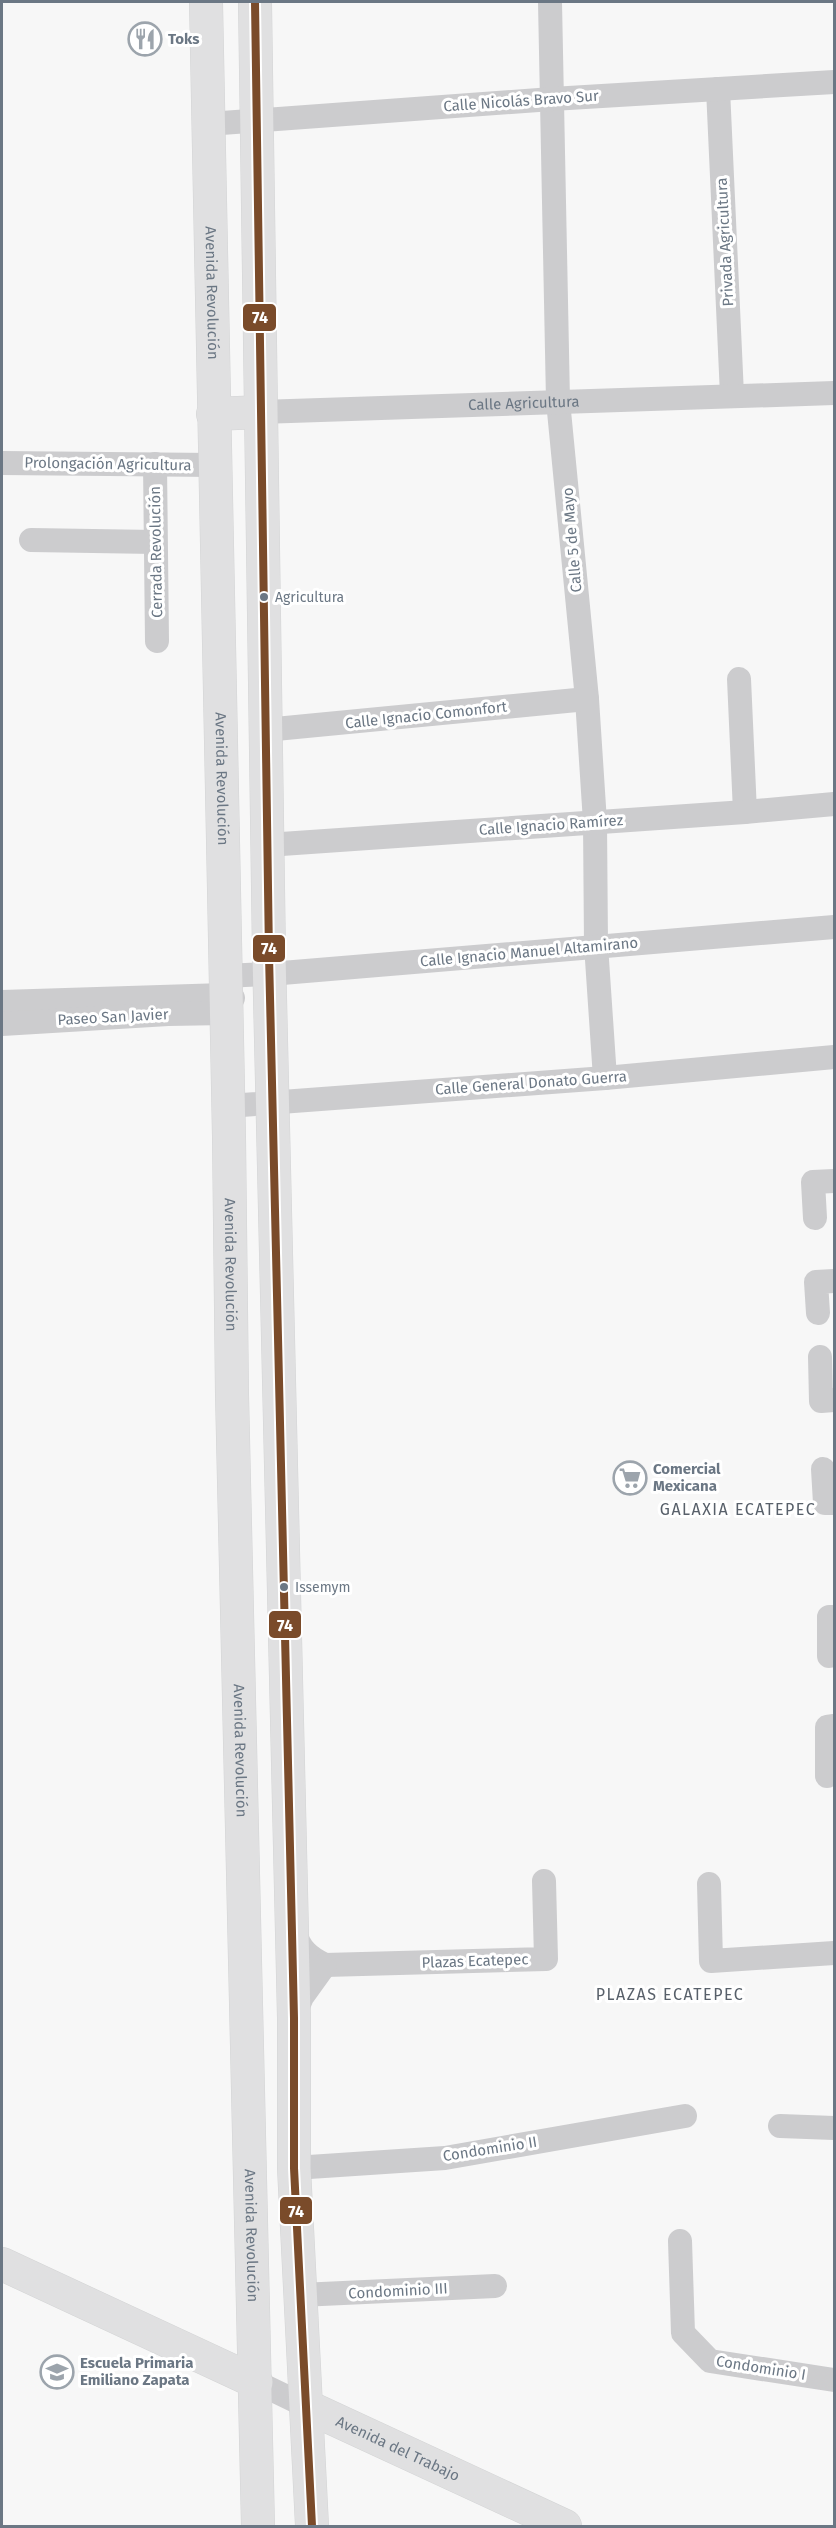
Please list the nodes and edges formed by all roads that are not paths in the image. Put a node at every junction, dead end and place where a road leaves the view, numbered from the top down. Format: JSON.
{"nodes":[{"id":1,"x":206,"y":2,"type":"edge"},
{"id":2,"x":255,"y":2,"type":"edge"},
{"id":3,"x":550,"y":2,"type":"edge"},
{"id":4,"x":834,"y":82,"type":"edge"},
{"id":5,"x":718,"y":89,"type":"junction"},
{"id":6,"x":552,"y":99,"type":"junction"},
{"id":7,"x":255,"y":121,"type":"junction"},
{"id":8,"x":208,"y":124,"type":"junction"},
{"id":9,"x":834,"y":393,"type":"edge"},
{"id":10,"x":732,"y":395,"type":"junction"},
{"id":11,"x":558,"y":401,"type":"junction"},
{"id":12,"x":260,"y":412,"type":"junction"},
{"id":13,"x":213,"y":414,"type":"junction"},
{"id":14,"x":2,"y":463,"type":"edge"},
{"id":15,"x":155,"y":464,"type":"junction"},
{"id":16,"x":214,"y":465,"type":"junction"},
{"id":17,"x":31,"y":540,"type":"dead end"},
{"id":18,"x":155,"y":542,"type":"junction"},
{"id":19,"x":157,"y":641,"type":"dead end"},
{"id":20,"x":739,"y":679,"type":"dead end"},
{"id":21,"x":587,"y":699,"type":"junction"},
{"id":22,"x":265,"y":730,"type":"junction"},
{"id":23,"x":834,"y":804,"type":"edge"},
{"id":24,"x":746,"y":812,"type":"junction"},
{"id":25,"x":595,"y":822,"type":"junction"},
{"id":26,"x":267,"y":845,"type":"junction"},
{"id":27,"x":834,"y":927,"type":"edge"},
{"id":28,"x":596,"y":945,"type":"junction"},
{"id":29,"x":237,"y":987,"type":"junction"},
{"id":30,"x":2,"y":1002,"type":"edge"},
{"id":31,"x":2,"y":1024,"type":"edge"},
{"id":32,"x":834,"y":1057,"type":"edge"},
{"id":33,"x":605,"y":1078,"type":"junction"},
{"id":34,"x":274,"y":1102,"type":"junction"},
{"id":35,"x":228,"y":1106,"type":"junction"},
{"id":36,"x":834,"y":1181,"type":"edge"},
{"id":37,"x":815,"y":1218,"type":"dead end"},
{"id":38,"x":834,"y":1281,"type":"edge"},
{"id":39,"x":818,"y":1313,"type":"dead end"},
{"id":40,"x":820,"y":1357,"type":"dead end"},
{"id":41,"x":834,"y":1400,"type":"edge"},
{"id":42,"x":823,"y":1469,"type":"dead end"},
{"id":43,"x":834,"y":1503,"type":"edge"},
{"id":44,"x":834,"y":1617,"type":"edge"},
{"id":45,"x":829,"y":1656,"type":"dead end"},
{"id":46,"x":834,"y":1726,"type":"edge"},
{"id":47,"x":827,"y":1776,"type":"dead end"},
{"id":48,"x":544,"y":1881,"type":"dead end"},
{"id":49,"x":709,"y":1884,"type":"dead end"},
{"id":50,"x":292,"y":1926,"type":"junction"},
{"id":51,"x":834,"y":1953,"type":"edge"},
{"id":52,"x":325,"y":1965,"type":"junction"},
{"id":53,"x":294,"y":2018,"type":"junction"},
{"id":54,"x":685,"y":2116,"type":"dead end"},
{"id":55,"x":780,"y":2126,"type":"dead end"},
{"id":56,"x":834,"y":2128,"type":"edge"},
{"id":57,"x":294,"y":2168,"type":"junction"},
{"id":58,"x":680,"y":2241,"type":"dead end"},
{"id":59,"x":2,"y":2264,"type":"edge"},
{"id":60,"x":495,"y":2286,"type":"dead end"},
{"id":61,"x":300,"y":2295,"type":"junction"},
{"id":62,"x":834,"y":2380,"type":"edge"},
{"id":63,"x":256,"y":2382,"type":"junction"},
{"id":64,"x":308,"y":2407,"type":"junction"},
{"id":65,"x":258,"y":2526,"type":"edge"},
{"id":66,"x":312,"y":2526,"type":"edge"},
{"id":67,"x":565,"y":2526,"type":"edge"}],
"edges":[{"from":1,"to":8,"type":"main road","name":"Avenida Revolución"},
{"from":2,"to":7,"type":"main road","name":"Avenida Revolución"},
{"from":3,"to":6,"type":"street","name":"Calle 5 de Mayo"},
{"from":4,"to":5,"type":"street","name":"Calle Nicolás Bravo Sur"},
{"from":5,"to":6,"type":"street","name":"Calle Nicolás Bravo Sur"},
{"from":5,"to":10,"type":"street","name":"Privada Agricultura"},
{"from":6,"to":7,"type":"street","name":"Calle Nicolás Bravo Sur"},
{"from":6,"to":11,"type":"street","name":"Calle 5 de Mayo"},
{"from":7,"to":8,"type":"street","name":"Calle Nicolás Bravo Sur"},
{"from":7,"to":12,"type":"main road","name":"Avenida Revolución"},
{"from":8,"to":13,"type":"main road","name":"Avenida Revolución"},
{"from":9,"to":10,"type":"street","name":"Calle Agricultura"},
{"from":10,"to":11,"type":"street","name":"Calle Agricultura"},
{"from":11,"to":12,"type":"street","name":"Calle Agricultura"},
{"from":11,"to":21,"type":"street","name":"Calle 5 de Mayo"},
{"from":12,"to":13,"type":"main road","name":"Calle Agricultura"},
{"from":12,"to":22,"type":"main road","name":"Avenida Revolución"},
{"from":13,"to":16,"type":"main road","name":"Avenida Revolución"},
{"from":14,"to":15,"type":"street","name":"Prolongación Agricultura"},
{"from":15,"to":16,"type":"street","name":"Prolongación Agricultura"},
{"from":15,"to":18,"type":"street","name":"Cerrada Revolución"},
{"from":16,"to":29,"type":"main road","name":"Avenida Revolución"},
{"from":17,"to":18,"type":"street"},
{"from":18,"to":19,"type":"street","name":"Cerrada Revolución"},
{"from":20,"to":24,"type":"street"},
{"from":21,"to":22,"type":"street","name":"Calle Ignacio Comonfort"},
{"from":21,"to":25,"type":"street","name":"Calle 5 de Mayo"},
{"from":22,"to":26,"type":"main road","name":"Avenida Revolución"},
{"from":23,"to":24,"type":"street","name":"Calle Ignacio Ramírez"},
{"from":24,"to":25,"type":"street","name":"Calle Ignacio Ramírez"},
{"from":25,"to":26,"type":"street","name":"Calle Ignacio Ramírez"},
{"from":25,"to":28,"type":"street","name":"Calle 5 de Mayo"},
{"from":26,"to":29,"type":"main road","name":"Avenida Revolución"},
{"from":27,"to":28,"type":"street","name":"Calle Ignacio Manuel Altamirano"},
{"from":28,"to":29,"type":"street","name":"Calle Ignacio Manuel Altamirano"},
{"from":28,"to":33,"type":"street","name":"Calle 5 de Mayo"},
{"from":29,"to":30,"type":"street","name":"Paseo San Javier"},
{"from":29,"to":31,"type":"street","name":"Paseo San Javier"},
{"from":29,"to":34,"type":"main road","name":"Avenida Revolución"},
{"from":29,"to":35,"type":"main road","name":"Avenida Revolución"},
{"from":32,"to":33,"type":"street","name":"Calle General Donato Guerra"},
{"from":33,"to":34,"type":"street","name":"Calle General Donato Guerra"},
{"from":34,"to":35,"type":"street","name":"Calle General Donato Guerra"},
{"from":34,"to":50,"type":"main road","name":"Avenida Revolución"},
{"from":35,"to":63,"type":"main road","name":"Avenida Revolución"},
{"from":36,"to":37,"type":"street"},
{"from":38,"to":39,"type":"street"},
{"from":40,"to":41,"type":"street"},
{"from":42,"to":43,"type":"street"},
{"from":44,"to":45,"type":"street"},
{"from":46,"to":47,"type":"street"},
{"from":48,"to":52,"type":"street","name":"Plazas Ecatepec"},
{"from":49,"to":51,"type":"street"},
{"from":50,"to":52,"type":"street"},
{"from":50,"to":53,"type":"main road","name":"Avenida Revolución"},
{"from":52,"to":53,"type":"street"},
{"from":53,"to":57,"type":"main road","name":"Avenida Revolución"},
{"from":54,"to":57,"type":"street","name":"Condominio II"},
{"from":55,"to":56,"type":"street"},
{"from":57,"to":61,"type":"main road","name":"Avenida Revolución"},
{"from":58,"to":62,"type":"street","name":"Condominio I"},
{"from":59,"to":63,"type":"main road","name":"Avenida del Trabajo"},
{"from":60,"to":61,"type":"street","name":"Condominio III"},
{"from":61,"to":64,"type":"main road","name":"Avenida Revolución"},
{"from":63,"to":64,"type":"street","name":"Avenida del Trabajo"},
{"from":63,"to":65,"type":"main road","name":"Avenida Revolución"},
{"from":64,"to":66,"type":"main road","name":"Avenida Revolución"},
{"from":64,"to":67,"type":"main road","name":"Avenida del Trabajo"}]}
